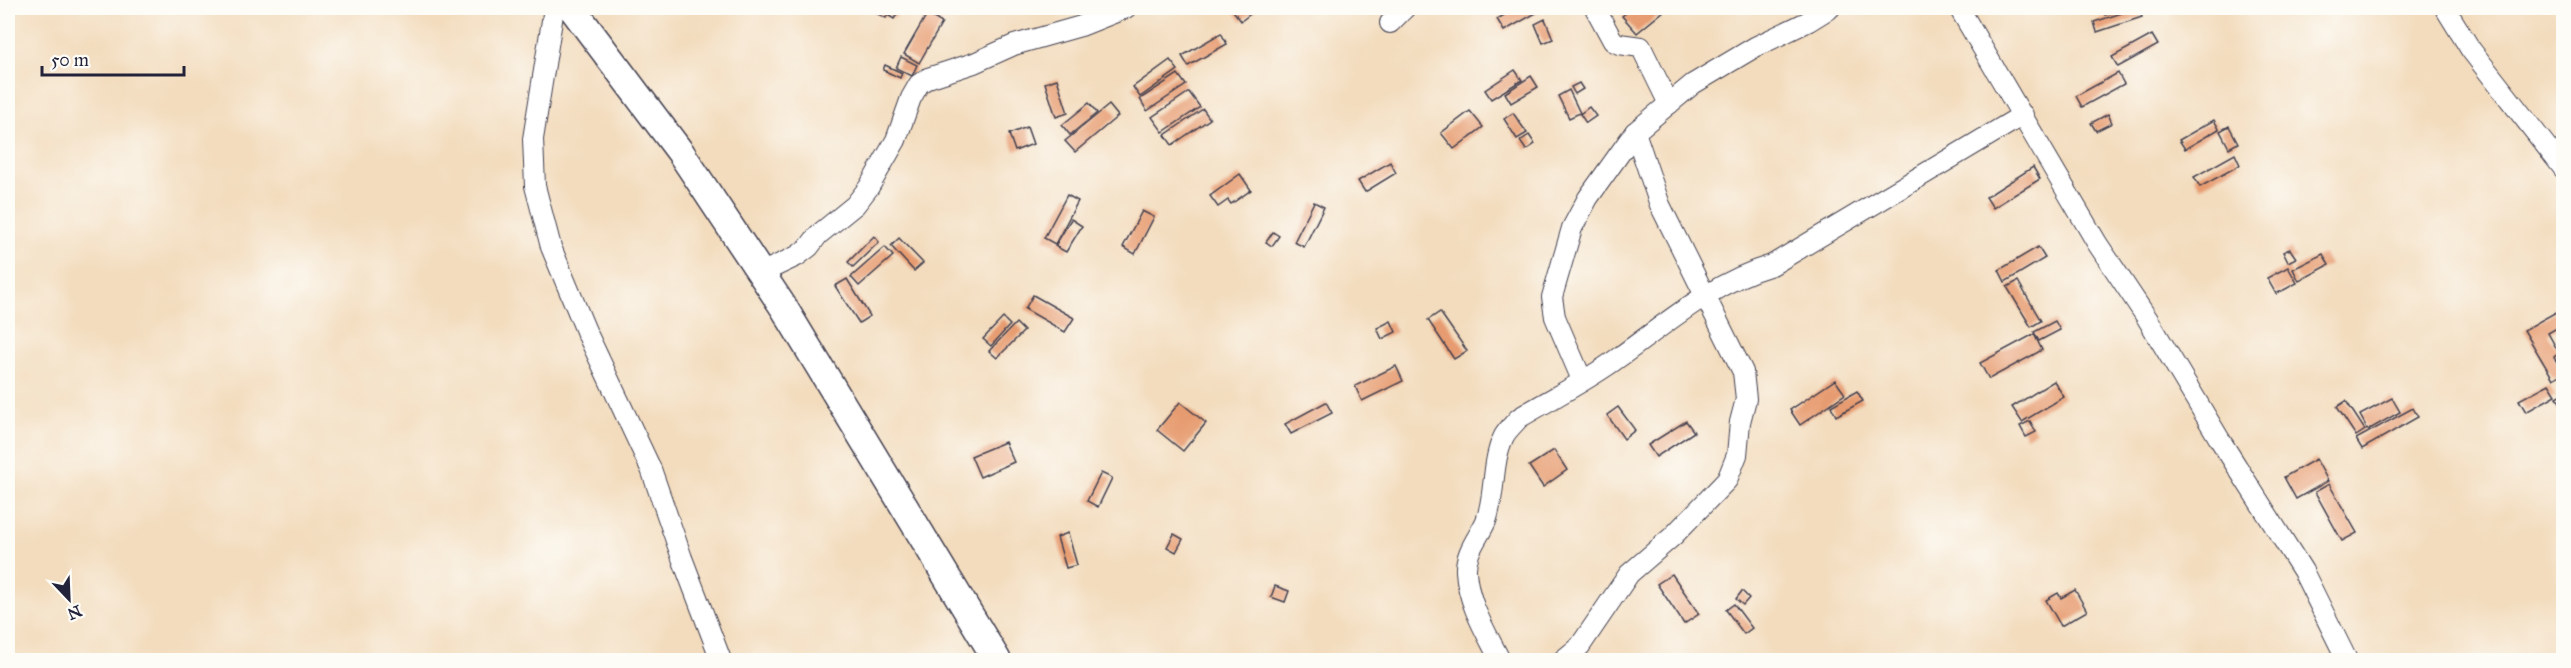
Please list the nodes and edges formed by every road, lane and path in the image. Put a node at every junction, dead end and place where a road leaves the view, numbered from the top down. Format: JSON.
{"nodes":[{"id":1,"x":554,"y":8,"type":"edge"},
{"id":2,"x":572,"y":8,"type":"edge"},
{"id":3,"x":1126,"y":8,"type":"edge"},
{"id":4,"x":1405,"y":8,"type":"edge"},
{"id":5,"x":1595,"y":8,"type":"edge"},
{"id":6,"x":1830,"y":8,"type":"edge"},
{"id":7,"x":1959,"y":8,"type":"edge"},
{"id":8,"x":2445,"y":8,"type":"edge"},
{"id":9,"x":1390,"y":23,"type":"dead end"},
{"id":10,"x":1669,"y":104,"type":"junction"},
{"id":11,"x":2023,"y":115,"type":"junction"},
{"id":12,"x":1635,"y":132,"type":"junction"},
{"id":13,"x":2564,"y":169,"type":"edge"},
{"id":14,"x":761,"y":273,"type":"junction"},
{"id":15,"x":1704,"y":296,"type":"junction"},
{"id":16,"x":1581,"y":380,"type":"junction"},
{"id":17,"x":722,"y":660,"type":"edge"},
{"id":18,"x":997,"y":660,"type":"edge"},
{"id":19,"x":1500,"y":660,"type":"edge"},
{"id":20,"x":1563,"y":660,"type":"edge"},
{"id":21,"x":2347,"y":660,"type":"edge"}],
"edges":[{"from":1,"to":17,"type":"street"},
{"from":2,"to":14,"type":"main road"},
{"from":3,"to":14,"type":"street"},
{"from":4,"to":9,"type":"street"},
{"from":5,"to":10,"type":"street"},
{"from":6,"to":10,"type":"street"},
{"from":7,"to":11,"type":"street"},
{"from":8,"to":13,"type":"street"},
{"from":10,"to":12,"type":"street"},
{"from":11,"to":15,"type":"street"},
{"from":11,"to":21,"type":"street"},
{"from":12,"to":15,"type":"street"},
{"from":12,"to":16,"type":"street"},
{"from":14,"to":18,"type":"main road"},
{"from":15,"to":16,"type":"street"},
{"from":15,"to":20,"type":"street"},
{"from":16,"to":19,"type":"street"}]}
